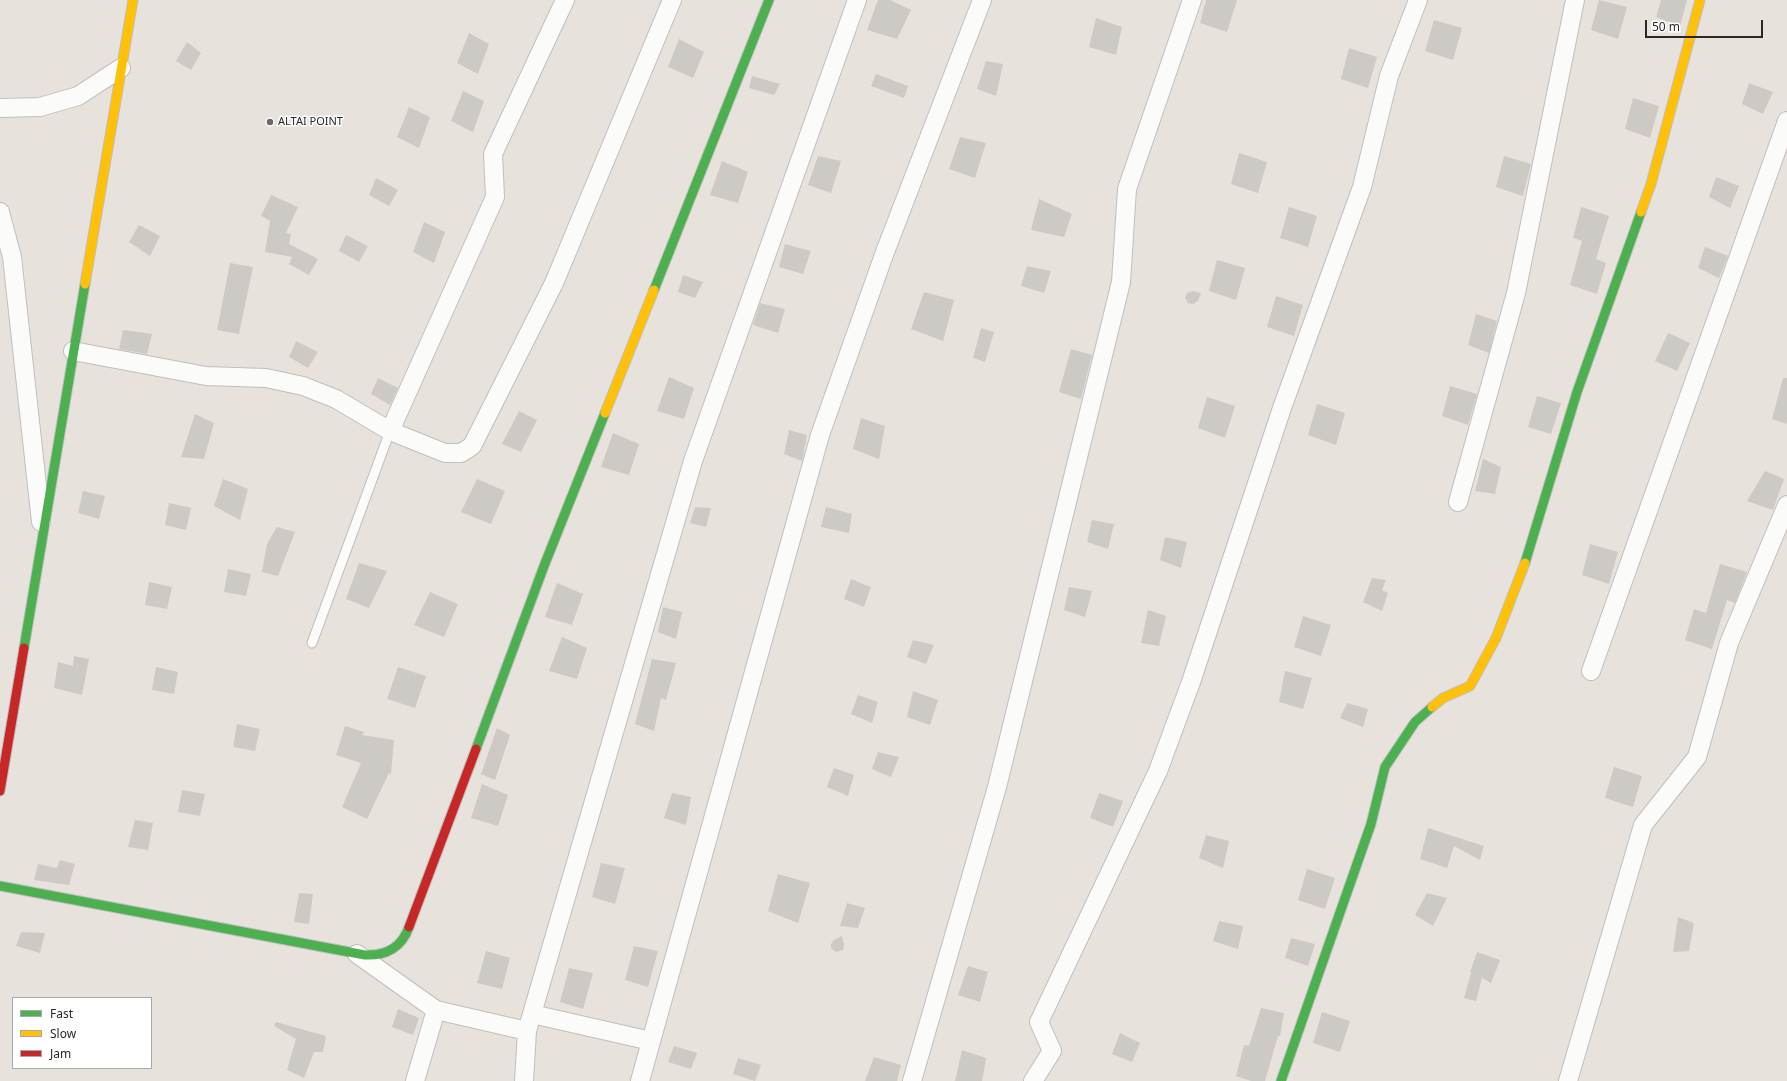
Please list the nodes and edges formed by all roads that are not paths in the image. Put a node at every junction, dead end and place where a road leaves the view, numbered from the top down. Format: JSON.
{"nodes":[{"id":1,"x":133,"y":0,"type":"edge"},
{"id":2,"x":565,"y":0,"type":"edge"},
{"id":3,"x":672,"y":0,"type":"edge"},
{"id":4,"x":769,"y":0,"type":"edge"},
{"id":5,"x":857,"y":0,"type":"edge"},
{"id":6,"x":982,"y":0,"type":"edge"},
{"id":7,"x":1192,"y":0,"type":"edge"},
{"id":8,"x":1418,"y":0,"type":"edge"},
{"id":9,"x":1575,"y":0,"type":"edge"},
{"id":10,"x":1700,"y":0,"type":"edge"},
{"id":11,"x":121,"y":68,"type":"junction"},
{"id":12,"x":0,"y":108,"type":"edge"},
{"id":13,"x":1787,"y":121,"type":"edge"},
{"id":14,"x":0,"y":212,"type":"edge"},
{"id":15,"x":73,"y":351,"type":"junction"},
{"id":16,"x":390,"y":431,"type":"junction"},
{"id":17,"x":1458,"y":502,"type":"dead end"},
{"id":18,"x":1787,"y":505,"type":"edge"},
{"id":19,"x":43,"y":539,"type":"junction"},
{"id":20,"x":312,"y":643,"type":"dead end"},
{"id":21,"x":1591,"y":671,"type":"dead end"},
{"id":22,"x":0,"y":791,"type":"edge"},
{"id":23,"x":0,"y":886,"type":"edge"},
{"id":24,"x":357,"y":954,"type":"junction"},
{"id":25,"x":436,"y":1010,"type":"junction"},
{"id":26,"x":529,"y":1023,"type":"junction"},
{"id":27,"x":651,"y":1041,"type":"junction"},
{"id":28,"x":416,"y":1081,"type":"edge"},
{"id":29,"x":524,"y":1081,"type":"edge"},
{"id":30,"x":640,"y":1081,"type":"edge"},
{"id":31,"x":912,"y":1081,"type":"edge"},
{"id":32,"x":1033,"y":1081,"type":"edge"},
{"id":33,"x":1281,"y":1081,"type":"edge"},
{"id":34,"x":1568,"y":1081,"type":"edge"}],
"edges":[{"from":1,"to":11,"type":"street"},
{"from":2,"to":16,"type":"street"},
{"from":3,"to":16,"type":"street"},
{"from":4,"to":24,"type":"street"},
{"from":5,"to":26,"type":"street"},
{"from":6,"to":27,"type":"street"},
{"from":7,"to":31,"type":"street"},
{"from":8,"to":32,"type":"street"},
{"from":9,"to":17,"type":"street"},
{"from":10,"to":33,"type":"street"},
{"from":11,"to":12,"type":"street"},
{"from":11,"to":15,"type":"street"},
{"from":13,"to":21,"type":"street"},
{"from":14,"to":19,"type":"street"},
{"from":15,"to":16,"type":"street"},
{"from":15,"to":19,"type":"street"},
{"from":16,"to":20,"type":"lane"},
{"from":18,"to":34,"type":"street"},
{"from":19,"to":22,"type":"street"},
{"from":23,"to":24,"type":"street"},
{"from":24,"to":25,"type":"street"},
{"from":25,"to":26,"type":"street"},
{"from":25,"to":28,"type":"street"},
{"from":26,"to":27,"type":"street"},
{"from":26,"to":29,"type":"street"},
{"from":27,"to":30,"type":"street"}]}
